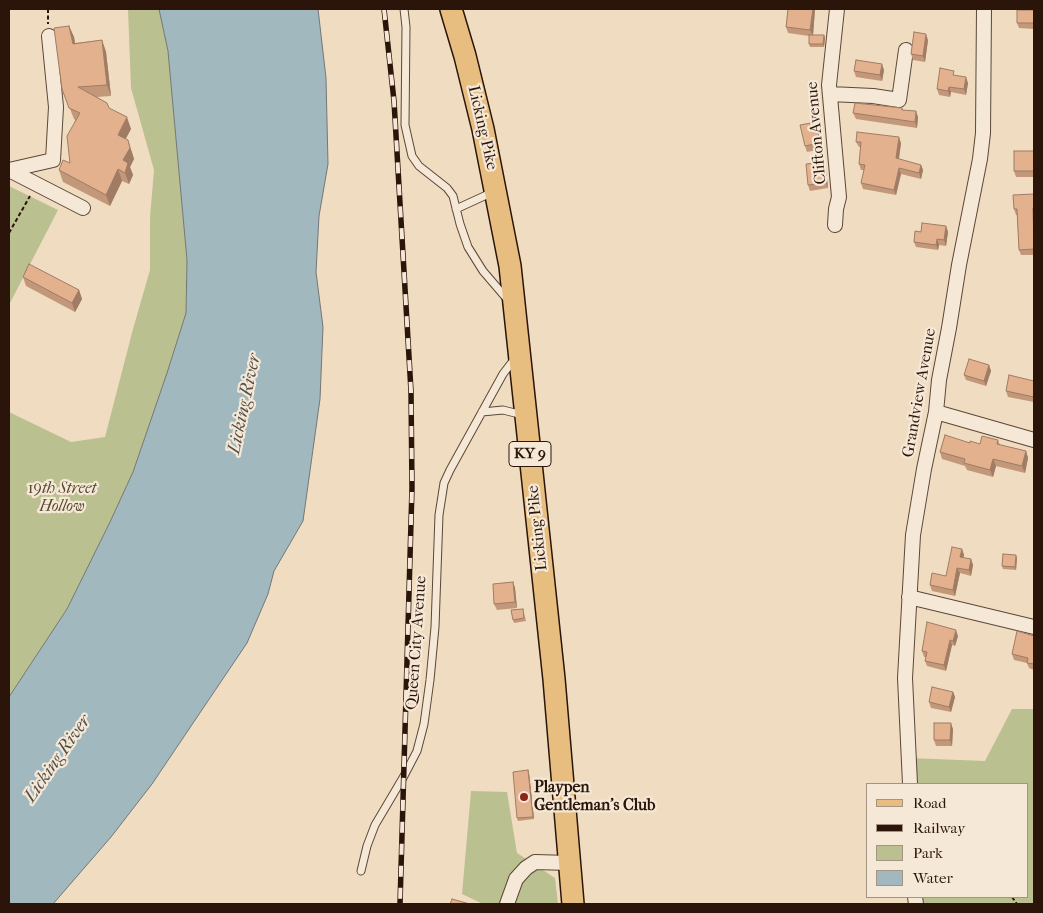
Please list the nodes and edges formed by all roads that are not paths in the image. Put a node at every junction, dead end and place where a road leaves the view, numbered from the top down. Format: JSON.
{"nodes":[{"id":1,"x":404,"y":9,"type":"edge"},
{"id":2,"x":451,"y":9,"type":"edge"},
{"id":3,"x":837,"y":9,"type":"edge"},
{"id":4,"x":984,"y":9,"type":"edge"},
{"id":5,"x":49,"y":36,"type":"dead end"},
{"id":6,"x":906,"y":50,"type":"dead end"},
{"id":7,"x":830,"y":94,"type":"junction"},
{"id":8,"x":9,"y":170,"type":"edge"},
{"id":9,"x":496,"y":191,"type":"junction"},
{"id":10,"x":82,"y":208,"type":"dead end"},
{"id":11,"x":456,"y":209,"type":"junction"},
{"id":12,"x":835,"y":225,"type":"dead end"},
{"id":13,"x":514,"y":307,"type":"junction"},
{"id":14,"x":519,"y":353,"type":"junction"},
{"id":15,"x":482,"y":412,"type":"junction"},
{"id":16,"x":936,"y":412,"type":"junction"},
{"id":17,"x":526,"y":416,"type":"junction"},
{"id":18,"x":1034,"y":440,"type":"edge"},
{"id":19,"x":910,"y":597,"type":"junction"},
{"id":20,"x":1034,"y":626,"type":"edge"},
{"id":21,"x":910,"y":783,"type":"edge"},
{"id":22,"x":569,"y":863,"type":"junction"},
{"id":23,"x":361,"y":871,"type":"dead end"},
{"id":24,"x":507,"y":904,"type":"edge"},
{"id":25,"x":573,"y":904,"type":"edge"}],
"edges":[{"from":1,"to":11,"type":"lane"},
{"from":2,"to":9,"type":"main road","name":"Licking Pike","number":"KY 9"},
{"from":3,"to":7,"type":"street","name":"Clifton Avenue"},
{"from":4,"to":16,"type":"street","name":"Grandview Avenue"},
{"from":5,"to":8,"type":"street"},
{"from":6,"to":7,"type":"street"},
{"from":7,"to":12,"type":"street","name":"Clifton Avenue"},
{"from":8,"to":10,"type":"street"},
{"from":9,"to":11,"type":"lane"},
{"from":9,"to":13,"type":"main road","name":"Licking Pike","number":"KY 9"},
{"from":11,"to":13,"type":"lane"},
{"from":13,"to":14,"type":"main road","name":"Licking Pike","number":"KY 9"},
{"from":14,"to":15,"type":"lane","name":"Queen City Avenue"},
{"from":14,"to":17,"type":"main road","name":"Licking Pike","number":"KY 9"},
{"from":15,"to":17,"type":"lane"},
{"from":15,"to":23,"type":"lane","name":"Queen City Avenue"},
{"from":16,"to":18,"type":"street"},
{"from":16,"to":19,"type":"street","name":"Grandview Avenue"},
{"from":17,"to":22,"type":"main road","name":"Licking Pike","number":"KY 9"},
{"from":19,"to":20,"type":"street"},
{"from":19,"to":21,"type":"street","name":"Grandview Avenue"},
{"from":22,"to":24,"type":"street"},
{"from":22,"to":25,"type":"main road","name":"Licking Pike","number":"KY 9"}]}
